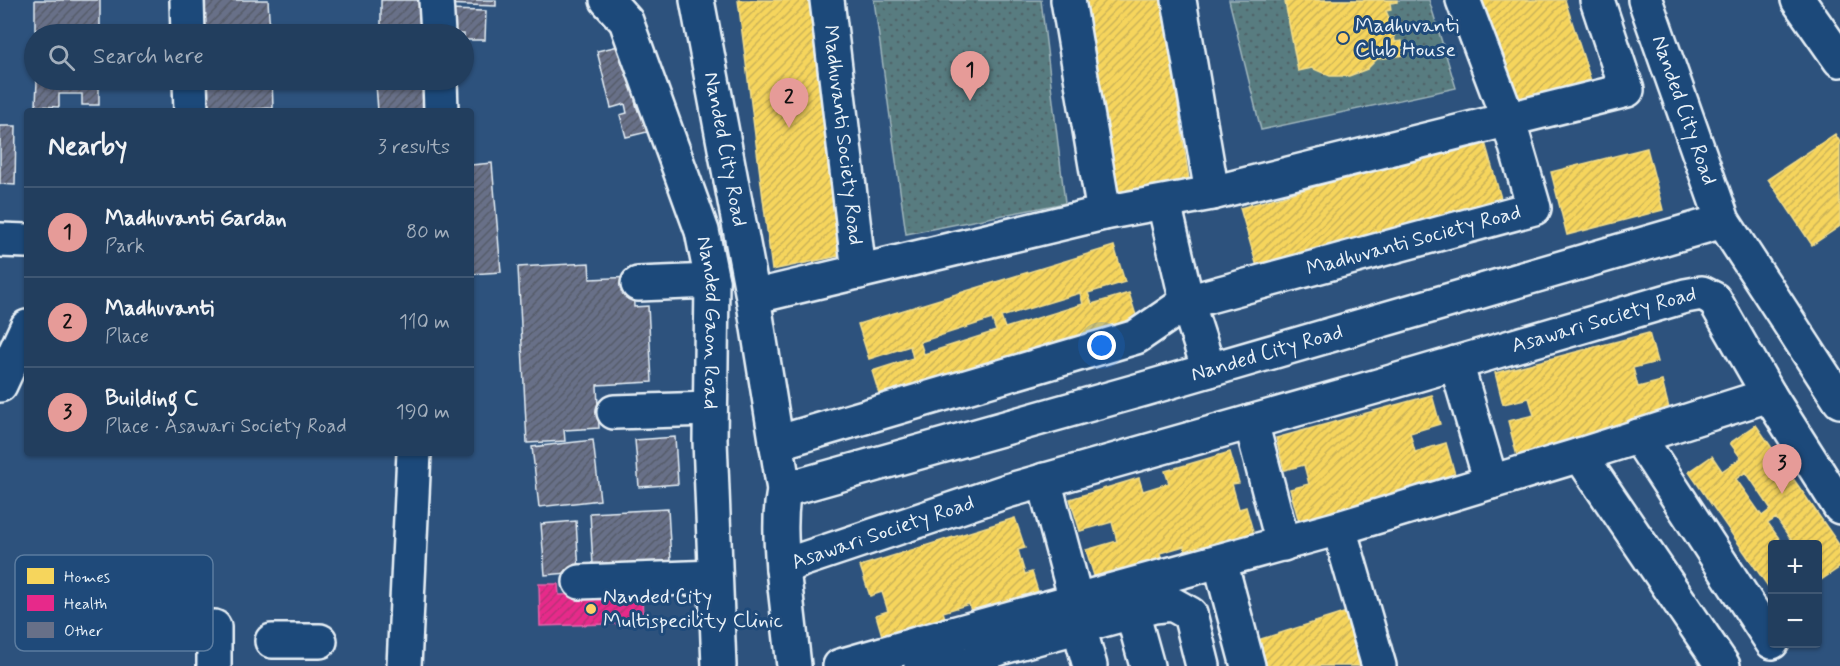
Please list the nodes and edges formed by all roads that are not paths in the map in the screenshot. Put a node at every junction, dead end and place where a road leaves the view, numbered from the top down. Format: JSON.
{"nodes":[{"id":1,"x":187,"y":0,"type":"edge"},
{"id":2,"x":436,"y":0,"type":"edge"},
{"id":3,"x":608,"y":0,"type":"edge"},
{"id":4,"x":697,"y":0,"type":"edge"},
{"id":5,"x":827,"y":0,"type":"edge"},
{"id":6,"x":1068,"y":0,"type":"edge"},
{"id":7,"x":1179,"y":0,"type":"edge"},
{"id":8,"x":1463,"y":0,"type":"edge"},
{"id":9,"x":1597,"y":0,"type":"edge"},
{"id":10,"x":1798,"y":0,"type":"edge"},
{"id":11,"x":1654,"y":7,"type":"edge"},
{"id":12,"x":188,"y":24,"type":"edge"},
{"id":13,"x":437,"y":24,"type":"edge"},
{"id":14,"x":1840,"y":60,"type":"edge"},
{"id":15,"x":190,"y":90,"type":"edge"},
{"id":16,"x":440,"y":90,"type":"edge"},
{"id":17,"x":191,"y":108,"type":"edge"},
{"id":18,"x":441,"y":108,"type":"edge"},
{"id":19,"x":1508,"y":120,"type":"junction"},
{"id":20,"x":1212,"y":194,"type":"junction"},
{"id":21,"x":1164,"y":203,"type":"junction"},
{"id":22,"x":1104,"y":213,"type":"junction"},
{"id":23,"x":1723,"y":221,"type":"junction"},
{"id":24,"x":0,"y":240,"type":"edge"},
{"id":25,"x":24,"y":241,"type":"edge"},
{"id":26,"x":859,"y":272,"type":"junction"},
{"id":27,"x":712,"y":281,"type":"junction"},
{"id":28,"x":638,"y":284,"type":"dead end"},
{"id":29,"x":753,"y":297,"type":"junction"},
{"id":30,"x":1187,"y":302,"type":"junction"},
{"id":31,"x":24,"y":333,"type":"edge"},
{"id":32,"x":1456,"y":363,"type":"junction"},
{"id":33,"x":1209,"y":370,"type":"junction"},
{"id":34,"x":0,"y":385,"type":"edge"},
{"id":35,"x":1769,"y":395,"type":"junction"},
{"id":36,"x":1840,"y":401,"type":"edge"},
{"id":37,"x":710,"y":409,"type":"junction"},
{"id":38,"x":614,"y":412,"type":"dead end"},
{"id":39,"x":1251,"y":422,"type":"junction"},
{"id":40,"x":1638,"y":436,"type":"junction"},
{"id":41,"x":776,"y":443,"type":"junction"},
{"id":42,"x":1580,"y":454,"type":"junction"},
{"id":43,"x":414,"y":456,"type":"edge"},
{"id":44,"x":1044,"y":480,"type":"junction"},
{"id":45,"x":1491,"y":482,"type":"junction"},
{"id":46,"x":797,"y":486,"type":"junction"},
{"id":47,"x":1840,"y":507,"type":"edge"},
{"id":48,"x":1339,"y":528,"type":"junction"},
{"id":49,"x":1283,"y":544,"type":"junction"},
{"id":50,"x":1220,"y":561,"type":"junction"},
{"id":51,"x":783,"y":569,"type":"junction"},
{"id":52,"x":715,"y":577,"type":"junction"},
{"id":53,"x":580,"y":582,"type":"dead end"},
{"id":54,"x":1132,"y":612,"type":"junction"},
{"id":55,"x":1077,"y":614,"type":"junction"},
{"id":56,"x":214,"y":627,"type":"dead end"},
{"id":57,"x":1768,"y":635,"type":"edge"},
{"id":58,"x":320,"y":640,"type":"dead end"},
{"id":59,"x":272,"y":642,"type":"edge"},
{"id":60,"x":1776,"y":648,"type":"edge"},
{"id":61,"x":935,"y":653,"type":"edge"},
{"id":62,"x":1032,"y":653,"type":"edge"},
{"id":63,"x":214,"y":666,"type":"edge"},
{"id":64,"x":404,"y":666,"type":"edge"},
{"id":65,"x":719,"y":666,"type":"edge"},
{"id":66,"x":794,"y":666,"type":"edge"},
{"id":67,"x":840,"y":666,"type":"edge"},
{"id":68,"x":975,"y":666,"type":"edge"},
{"id":69,"x":1090,"y":666,"type":"edge"},
{"id":70,"x":1147,"y":666,"type":"edge"},
{"id":71,"x":1203,"y":666,"type":"edge"},
{"id":72,"x":1248,"y":666,"type":"edge"},
{"id":73,"x":1379,"y":666,"type":"edge"},
{"id":74,"x":1723,"y":666,"type":"edge"},
{"id":75,"x":1788,"y":666,"type":"edge"}],
"edges":[{"from":1,"to":12,"type":"street"},
{"from":2,"to":13,"type":"street"},
{"from":3,"to":27,"type":"street","name":"Nanded Gaon Road"},
{"from":4,"to":29,"type":"street","name":"Nanded City Road"},
{"from":5,"to":26,"type":"street","name":"Madhuvanti Society Road"},
{"from":6,"to":22,"type":"street"},
{"from":7,"to":20,"type":"street"},
{"from":8,"to":19,"type":"street","name":"Madhuvanti Society Road"},
{"from":9,"to":19,"type":"street"},
{"from":10,"to":14,"type":"street"},
{"from":11,"to":23,"type":"street","name":"Nanded City Road"},
{"from":15,"to":17,"type":"street"},
{"from":16,"to":18,"type":"street"},
{"from":19,"to":20,"type":"street"},
{"from":19,"to":30,"type":"street","name":"Madhuvanti Society Road"},
{"from":20,"to":21,"type":"street"},
{"from":21,"to":22,"type":"street"},
{"from":21,"to":30,"type":"street"},
{"from":22,"to":26,"type":"street"},
{"from":23,"to":33,"type":"street","name":"Nanded City Road"},
{"from":23,"to":36,"type":"street","name":"Nanded City Road"},
{"from":24,"to":25,"type":"street"},
{"from":26,"to":29,"type":"street"},
{"from":27,"to":28,"type":"street"},
{"from":27,"to":37,"type":"street","name":"Nanded Gaon Road"},
{"from":29,"to":41,"type":"street","name":"Nanded City Road"},
{"from":30,"to":33,"type":"street"},
{"from":30,"to":41,"type":"street"},
{"from":31,"to":34,"type":"street"},
{"from":32,"to":35,"type":"street","name":"Asawari Society Road"},
{"from":32,"to":39,"type":"street","name":"Asawari Society Road"},
{"from":32,"to":45,"type":"street"},
{"from":33,"to":46,"type":"street","name":"Nanded City Road"},
{"from":35,"to":40,"type":"street"},
{"from":35,"to":47,"type":"street","name":"Asawari Society Road"},
{"from":37,"to":38,"type":"street"},
{"from":37,"to":52,"type":"street","name":"Nanded Gaon Road"},
{"from":39,"to":44,"type":"street","name":"Asawari Society Road"},
{"from":39,"to":49,"type":"street"},
{"from":40,"to":42,"type":"street"},
{"from":40,"to":57,"type":"street"},
{"from":41,"to":46,"type":"street","name":"Nanded City Road"},
{"from":42,"to":45,"type":"street"},
{"from":42,"to":74,"type":"street"},
{"from":43,"to":64,"type":"street"},
{"from":44,"to":51,"type":"street","name":"Asawari Society Road"},
{"from":44,"to":55,"type":"street"},
{"from":45,"to":48,"type":"street"},
{"from":46,"to":51,"type":"street","name":"Nanded City Road"},
{"from":48,"to":49,"type":"street"},
{"from":48,"to":73,"type":"street"},
{"from":49,"to":50,"type":"street"},
{"from":50,"to":55,"type":"street"},
{"from":50,"to":72,"type":"street"},
{"from":51,"to":66,"type":"street","name":"Asawari Society Road"},
{"from":52,"to":53,"type":"street"},
{"from":52,"to":65,"type":"street","name":"Nanded Gaon Road"},
{"from":54,"to":55,"type":"street"},
{"from":54,"to":70,"type":"street"},
{"from":54,"to":71,"type":"street"},
{"from":55,"to":61,"type":"street"},
{"from":55,"to":62,"type":"street"},
{"from":55,"to":69,"type":"street"},
{"from":56,"to":63,"type":"street"},
{"from":58,"to":59,"type":"street"},
{"from":60,"to":75,"type":"street"},
{"from":61,"to":67,"type":"street"},
{"from":62,"to":68,"type":"street"}]}
